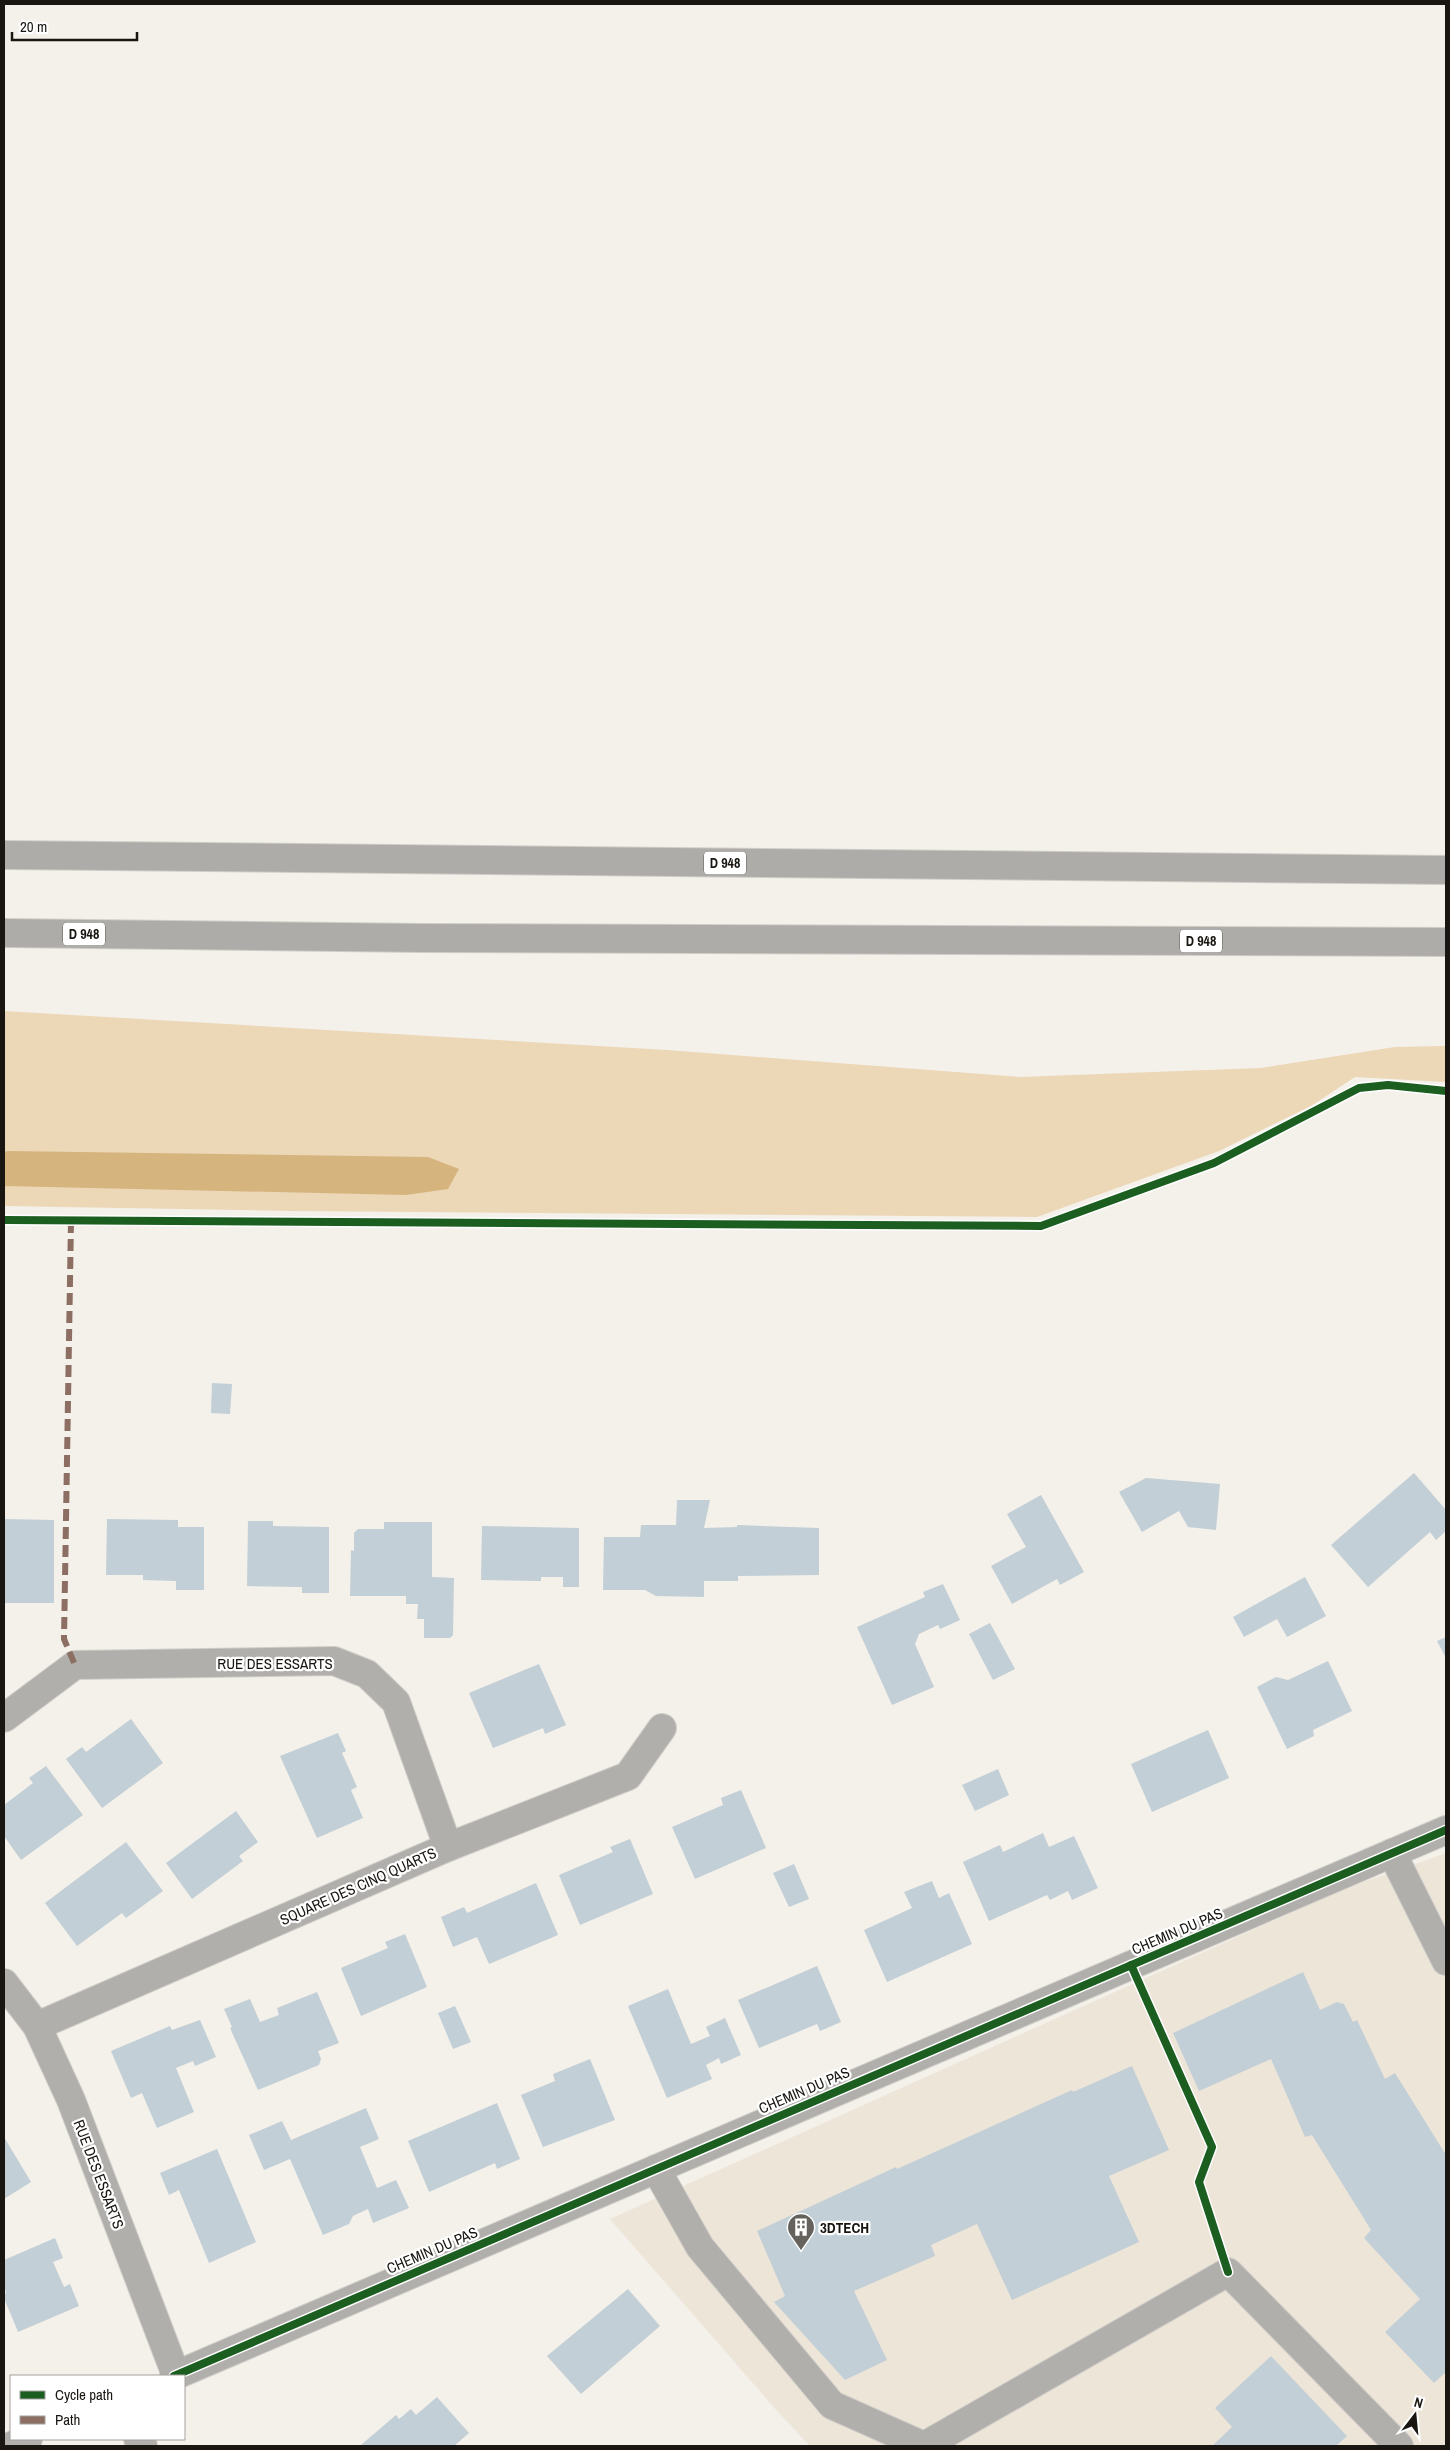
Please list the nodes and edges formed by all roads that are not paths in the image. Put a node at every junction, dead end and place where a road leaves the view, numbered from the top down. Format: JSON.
{"nodes":[{"id":1,"x":4,"y":855,"type":"edge"},
{"id":2,"x":1446,"y":870,"type":"edge"},
{"id":3,"x":4,"y":932,"type":"edge"},
{"id":4,"x":1446,"y":942,"type":"edge"},
{"id":5,"x":4,"y":1718,"type":"edge"},
{"id":6,"x":662,"y":1728,"type":"dead end"},
{"id":7,"x":1446,"y":1830,"type":"edge"},
{"id":8,"x":448,"y":1846,"type":"junction"},
{"id":9,"x":1392,"y":1853,"type":"junction"},
{"id":10,"x":1446,"y":1961,"type":"edge"},
{"id":11,"x":4,"y":1983,"type":"edge"},
{"id":12,"x":36,"y":2026,"type":"junction"},
{"id":13,"x":656,"y":2169,"type":"junction"},
{"id":14,"x":175,"y":2375,"type":"edge"},
{"id":15,"x":177,"y":2375,"type":"edge"},
{"id":16,"x":26,"y":2440,"type":"edge"},
{"id":17,"x":11,"y":2446,"type":"edge"},
{"id":18,"x":1399,"y":2446,"type":"edge"}],
"edges":[{"from":1,"to":2,"type":"highway","number":"D 948"},
{"from":3,"to":4,"type":"highway","number":"D 948"},
{"from":5,"to":8,"type":"street","name":"RUE DES ESSARTS"},
{"from":6,"to":8,"type":"street","name":"SQUARE DES CINQ QUARTS"},
{"from":7,"to":9,"type":"street","name":"CHEMIN DU PAS"},
{"from":8,"to":12,"type":"street","name":"SQUARE DES CINQ QUARTS"},
{"from":9,"to":10,"type":"street"},
{"from":9,"to":13,"type":"street","name":"CHEMIN DU PAS"},
{"from":11,"to":12,"type":"street","name":"RUE DES ESSARTS"},
{"from":12,"to":14,"type":"street","name":"RUE DES ESSARTS"},
{"from":13,"to":15,"type":"street","name":"CHEMIN DU PAS"},
{"from":13,"to":18,"type":"street"},
{"from":16,"to":17,"type":"street"}]}
